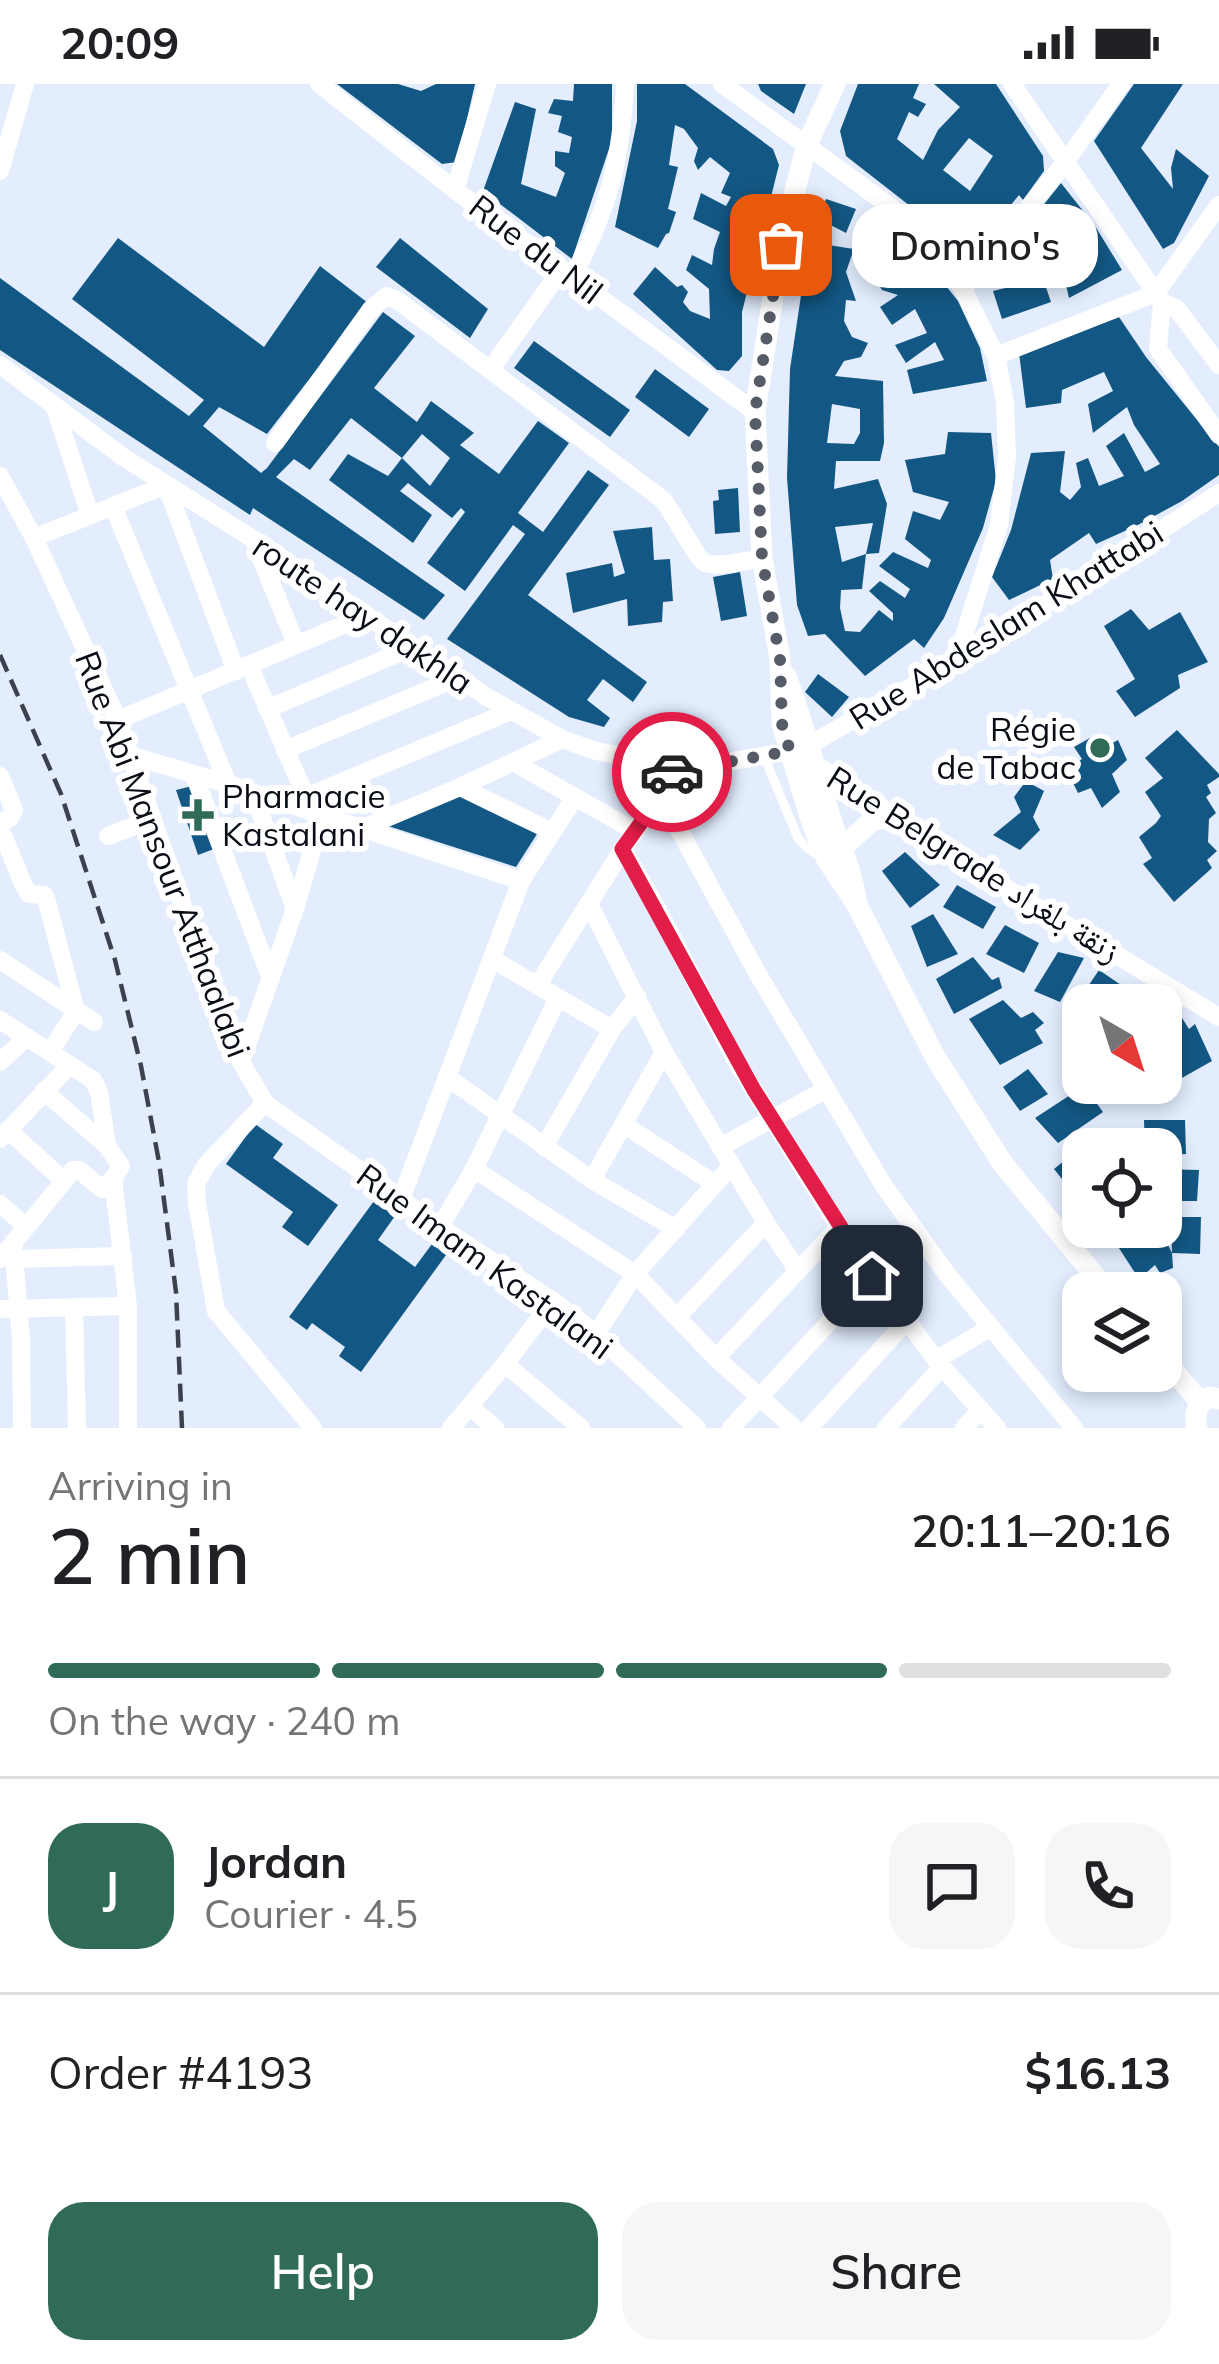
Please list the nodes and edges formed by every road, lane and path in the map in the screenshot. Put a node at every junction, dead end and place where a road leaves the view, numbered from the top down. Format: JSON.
{"nodes":[{"id":1,"x":25,"y":84,"type":"edge"},
{"id":2,"x":319,"y":84,"type":"edge"},
{"id":3,"x":487,"y":84,"type":"edge"},
{"id":4,"x":625,"y":84,"type":"edge"},
{"id":5,"x":722,"y":84,"type":"edge"},
{"id":6,"x":835,"y":84,"type":"edge"},
{"id":7,"x":1012,"y":84,"type":"edge"},
{"id":8,"x":1120,"y":84,"type":"edge"},
{"id":9,"x":4,"y":136,"type":"edge"},
{"id":10,"x":807,"y":144,"type":"junction"},
{"id":11,"x":1066,"y":160,"type":"junction"},
{"id":12,"x":0,"y":168,"type":"edge"},
{"id":13,"x":455,"y":190,"type":"junction"},
{"id":14,"x":1218,"y":207,"type":"edge"},
{"id":15,"x":567,"y":272,"type":"junction"},
{"id":16,"x":963,"y":289,"type":"junction"},
{"id":17,"x":1159,"y":297,"type":"junction"},
{"id":18,"x":996,"y":356,"type":"junction"},
{"id":19,"x":0,"y":365,"type":"edge"},
{"id":20,"x":1219,"y":365,"type":"edge"},
{"id":21,"x":490,"y":370,"type":"junction"},
{"id":22,"x":52,"y":403,"type":"junction"},
{"id":23,"x":755,"y":412,"type":"junction"},
{"id":24,"x":1219,"y":435,"type":"edge"},
{"id":25,"x":275,"y":443,"type":"dead end"},
{"id":26,"x":0,"y":476,"type":"edge"},
{"id":27,"x":166,"y":485,"type":"junction"},
{"id":28,"x":1219,"y":493,"type":"edge"},
{"id":29,"x":113,"y":506,"type":"junction"},
{"id":30,"x":90,"y":514,"type":"junction"},
{"id":31,"x":34,"y":538,"type":"junction"},
{"id":32,"x":253,"y":539,"type":"junction"},
{"id":33,"x":762,"y":558,"type":"junction"},
{"id":34,"x":367,"y":615,"type":"junction"},
{"id":35,"x":296,"y":644,"type":"junction"},
{"id":36,"x":413,"y":647,"type":"junction"},
{"id":37,"x":956,"y":661,"type":"junction"},
{"id":38,"x":243,"y":668,"type":"junction"},
{"id":39,"x":457,"y":677,"type":"junction"},
{"id":40,"x":190,"y":690,"type":"junction"},
{"id":41,"x":268,"y":709,"type":"junction"},
{"id":42,"x":511,"y":711,"type":"junction"},
{"id":43,"x":118,"y":720,"type":"junction"},
{"id":44,"x":562,"y":739,"type":"junction"},
{"id":45,"x":285,"y":750,"type":"junction"},
{"id":46,"x":805,"y":753,"type":"junction"},
{"id":47,"x":129,"y":754,"type":"junction"},
{"id":48,"x":763,"y":754,"type":"junction"},
{"id":49,"x":514,"y":762,"type":"junction"},
{"id":50,"x":675,"y":765,"type":"junction"},
{"id":51,"x":194,"y":775,"type":"junction"},
{"id":52,"x":0,"y":776,"type":"edge"},
{"id":53,"x":228,"y":784,"type":"junction"},
{"id":54,"x":460,"y":787,"type":"junction"},
{"id":55,"x":253,"y":793,"type":"junction"},
{"id":56,"x":661,"y":795,"type":"junction"},
{"id":57,"x":574,"y":796,"type":"junction"},
{"id":58,"x":300,"y":801,"type":"junction"},
{"id":59,"x":893,"y":814,"type":"junction"},
{"id":60,"x":322,"y":816,"type":"junction"},
{"id":61,"x":153,"y":819,"type":"junction"},
{"id":62,"x":4,"y":822,"type":"edge"},
{"id":63,"x":363,"y":827,"type":"junction"},
{"id":64,"x":551,"y":831,"type":"junction"},
{"id":65,"x":635,"y":831,"type":"junction"},
{"id":66,"x":107,"y":836,"type":"dead end"},
{"id":67,"x":622,"y":849,"type":"junction"},
{"id":68,"x":834,"y":854,"type":"junction"},
{"id":69,"x":521,"y":881,"type":"junction"},
{"id":70,"x":590,"y":906,"type":"junction"},
{"id":71,"x":295,"y":909,"type":"junction"},
{"id":72,"x":2,"y":957,"type":"edge"},
{"id":73,"x":492,"y":959,"type":"junction"},
{"id":74,"x":271,"y":979,"type":"junction"},
{"id":75,"x":537,"y":986,"type":"junction"},
{"id":76,"x":637,"y":997,"type":"junction"},
{"id":77,"x":559,"y":998,"type":"junction"},
{"id":78,"x":76,"y":1011,"type":"junction"},
{"id":79,"x":1219,"y":1017,"type":"edge"},
{"id":80,"x":0,"y":1020,"type":"edge"},
{"id":81,"x":94,"y":1022,"type":"dead end"},
{"id":82,"x":612,"y":1029,"type":"junction"},
{"id":83,"x":26,"y":1038,"type":"junction"},
{"id":84,"x":50,"y":1052,"type":"junction"},
{"id":85,"x":664,"y":1052,"type":"junction"},
{"id":86,"x":0,"y":1061,"type":"edge"},
{"id":87,"x":241,"y":1062,"type":"junction"},
{"id":88,"x":70,"y":1065,"type":"junction"},
{"id":89,"x":447,"y":1077,"type":"junction"},
{"id":90,"x":44,"y":1090,"type":"junction"},
{"id":91,"x":825,"y":1090,"type":"junction"},
{"id":92,"x":265,"y":1102,"type":"junction"},
{"id":93,"x":498,"y":1115,"type":"junction"},
{"id":94,"x":771,"y":1120,"type":"junction"},
{"id":95,"x":623,"y":1124,"type":"junction"},
{"id":96,"x":4,"y":1134,"type":"edge"},
{"id":97,"x":107,"y":1146,"type":"junction"},
{"id":98,"x":544,"y":1147,"type":"junction"},
{"id":99,"x":720,"y":1147,"type":"junction"},
{"id":100,"x":731,"y":1166,"type":"junction"},
{"id":101,"x":474,"y":1169,"type":"junction"},
{"id":102,"x":117,"y":1172,"type":"junction"},
{"id":103,"x":70,"y":1175,"type":"junction"},
{"id":104,"x":592,"y":1180,"type":"junction"},
{"id":105,"x":715,"y":1184,"type":"junction"},
{"id":106,"x":401,"y":1199,"type":"junction"},
{"id":107,"x":0,"y":1204,"type":"edge"},
{"id":108,"x":766,"y":1223,"type":"junction"},
{"id":109,"x":26,"y":1226,"type":"junction"},
{"id":110,"x":440,"y":1226,"type":"junction"},
{"id":111,"x":839,"y":1227,"type":"junction"},
{"id":112,"x":914,"y":1228,"type":"junction"},
{"id":113,"x":676,"y":1229,"type":"junction"},
{"id":114,"x":9,"y":1254,"type":"edge"},
{"id":115,"x":122,"y":1256,"type":"junction"},
{"id":116,"x":868,"y":1270,"type":"junction"},
{"id":117,"x":798,"y":1271,"type":"junction"},
{"id":118,"x":1090,"y":1272,"type":"edge"},
{"id":119,"x":635,"y":1274,"type":"junction"},
{"id":120,"x":553,"y":1301,"type":"junction"},
{"id":121,"x":128,"y":1306,"type":"junction"},
{"id":122,"x":74,"y":1308,"type":"junction"},
{"id":123,"x":9,"y":1309,"type":"edge"},
{"id":124,"x":677,"y":1318,"type":"junction"},
{"id":125,"x":906,"y":1322,"type":"junction"},
{"id":126,"x":991,"y":1327,"type":"junction"},
{"id":127,"x":596,"y":1334,"type":"junction"},
{"id":128,"x":716,"y":1358,"type":"junction"},
{"id":129,"x":506,"y":1364,"type":"junction"},
{"id":130,"x":939,"y":1364,"type":"junction"},
{"id":131,"x":1182,"y":1375,"type":"edge"},
{"id":132,"x":758,"y":1396,"type":"junction"},
{"id":133,"x":1210,"y":1401,"type":"edge"},
{"id":134,"x":470,"y":1407,"type":"junction"},
{"id":135,"x":981,"y":1410,"type":"junction"},
{"id":136,"x":1072,"y":1427,"type":"edge"},
{"id":137,"x":22,"y":1428,"type":"edge"},
{"id":138,"x":77,"y":1428,"type":"edge"},
{"id":139,"x":128,"y":1428,"type":"edge"},
{"id":140,"x":313,"y":1428,"type":"edge"},
{"id":141,"x":451,"y":1428,"type":"edge"},
{"id":142,"x":494,"y":1428,"type":"edge"},
{"id":143,"x":580,"y":1428,"type":"edge"},
{"id":144,"x":697,"y":1428,"type":"edge"},
{"id":145,"x":731,"y":1428,"type":"edge"},
{"id":146,"x":794,"y":1428,"type":"edge"},
{"id":147,"x":809,"y":1428,"type":"edge"},
{"id":148,"x":886,"y":1428,"type":"edge"},
{"id":149,"x":964,"y":1428,"type":"edge"},
{"id":150,"x":997,"y":1428,"type":"edge"},
{"id":151,"x":1197,"y":1428,"type":"edge"}],
"edges":[{"from":1,"to":9,"type":"street"},
{"from":2,"to":13,"type":"street","name":"Rue du Nil"},
{"from":3,"to":13,"type":"street"},
{"from":4,"to":15,"type":"street"},
{"from":5,"to":10,"type":"street"},
{"from":6,"to":10,"type":"street"},
{"from":7,"to":11,"type":"street"},
{"from":8,"to":11,"type":"street"},
{"from":9,"to":12,"type":"street"},
{"from":10,"to":16,"type":"street"},
{"from":10,"to":23,"type":"street"},
{"from":11,"to":16,"type":"street"},
{"from":11,"to":17,"type":"street"},
{"from":13,"to":15,"type":"street","name":"Rue du Nil"},
{"from":14,"to":17,"type":"street"},
{"from":15,"to":21,"type":"street"},
{"from":15,"to":23,"type":"street","name":"Rue du Nil"},
{"from":16,"to":18,"type":"street"},
{"from":17,"to":18,"type":"street"},
{"from":17,"to":20,"type":"street"},
{"from":17,"to":24,"type":"street"},
{"from":18,"to":37,"type":"street"},
{"from":19,"to":22,"type":"street","name":"route hay dakhla"},
{"from":21,"to":25,"type":"street"},
{"from":21,"to":33,"type":"street"},
{"from":22,"to":27,"type":"street","name":"route hay dakhla"},
{"from":22,"to":30,"type":"street"},
{"from":23,"to":33,"type":"street"},
{"from":26,"to":31,"type":"street","name":"Rue Abi Mansour Atthaalabi"},
{"from":27,"to":29,"type":"street"},
{"from":27,"to":32,"type":"street","name":"route hay dakhla"},
{"from":27,"to":38,"type":"street"},
{"from":28,"to":37,"type":"street","name":"Rue Abdeslam Khattabi"},
{"from":29,"to":30,"type":"street"},
{"from":29,"to":40,"type":"street"},
{"from":30,"to":31,"type":"street"},
{"from":31,"to":43,"type":"street","name":"Rue Abi Mansour Atthaalabi"},
{"from":32,"to":34,"type":"street","name":"route hay dakhla"},
{"from":32,"to":35,"type":"street"},
{"from":33,"to":46,"type":"street"},
{"from":34,"to":35,"type":"street"},
{"from":34,"to":36,"type":"street","name":"route hay dakhla"},
{"from":35,"to":38,"type":"street"},
{"from":36,"to":39,"type":"street","name":"route hay dakhla"},
{"from":36,"to":41,"type":"street"},
{"from":37,"to":46,"type":"street","name":"Rue Abdeslam Khattabi"},
{"from":38,"to":40,"type":"street"},
{"from":38,"to":41,"type":"street"},
{"from":39,"to":42,"type":"street","name":"route hay dakhla"},
{"from":39,"to":45,"type":"street"},
{"from":40,"to":43,"type":"street"},
{"from":40,"to":53,"type":"street"},
{"from":41,"to":45,"type":"street"},
{"from":42,"to":44,"type":"street","name":"route hay dakhla"},
{"from":42,"to":58,"type":"street"},
{"from":43,"to":47,"type":"street","name":"Rue Abi Mansour Atthaalabi"},
{"from":44,"to":49,"type":"street"},
{"from":44,"to":50,"type":"street","name":"route hay dakhla"},
{"from":45,"to":58,"type":"street"},
{"from":46,"to":48,"type":"street","name":"route hay dakhla"},
{"from":46,"to":59,"type":"street","name":"Rue Belgrade زنقة بلغراد"},
{"from":46,"to":68,"type":"street"},
{"from":47,"to":51,"type":"street"},
{"from":47,"to":61,"type":"street","name":"Rue Abi Mansour Atthaalabi"},
{"from":48,"to":50,"type":"street","name":"route hay dakhla"},
{"from":48,"to":68,"type":"lane"},
{"from":49,"to":54,"type":"street"},
{"from":49,"to":57,"type":"street"},
{"from":50,"to":56,"type":"street"},
{"from":51,"to":53,"type":"street"},
{"from":51,"to":74,"type":"street"},
{"from":52,"to":62,"type":"street"},
{"from":53,"to":55,"type":"street"},
{"from":54,"to":63,"type":"street"},
{"from":54,"to":64,"type":"street"},
{"from":55,"to":58,"type":"street"},
{"from":55,"to":71,"type":"street"},
{"from":56,"to":65,"type":"street"},
{"from":56,"to":91,"type":"street"},
{"from":57,"to":64,"type":"street"},
{"from":57,"to":65,"type":"street"},
{"from":58,"to":60,"type":"street"},
{"from":59,"to":68,"type":"street"},
{"from":59,"to":79,"type":"street","name":"Rue Belgrade زنقة بلغراد"},
{"from":60,"to":63,"type":"street"},
{"from":60,"to":71,"type":"street"},
{"from":61,"to":66,"type":"street"},
{"from":61,"to":87,"type":"street","name":"Rue Abi Mansour Atthaalabi"},
{"from":62,"to":78,"type":"street"},
{"from":63,"to":69,"type":"street"},
{"from":64,"to":69,"type":"street"},
{"from":65,"to":67,"type":"street"},
{"from":67,"to":70,"type":"street"},
{"from":67,"to":94,"type":"street"},
{"from":68,"to":118,"type":"street"},
{"from":69,"to":73,"type":"street"},
{"from":70,"to":75,"type":"street"},
{"from":70,"to":76,"type":"street"},
{"from":71,"to":74,"type":"street"},
{"from":72,"to":78,"type":"street"},
{"from":73,"to":75,"type":"street"},
{"from":73,"to":89,"type":"street"},
{"from":74,"to":87,"type":"street"},
{"from":75,"to":77,"type":"street"},
{"from":76,"to":82,"type":"street"},
{"from":76,"to":85,"type":"street"},
{"from":77,"to":82,"type":"street"},
{"from":77,"to":93,"type":"street"},
{"from":78,"to":81,"type":"street"},
{"from":78,"to":84,"type":"street"},
{"from":80,"to":83,"type":"street"},
{"from":82,"to":98,"type":"street"},
{"from":83,"to":84,"type":"street"},
{"from":83,"to":86,"type":"street"},
{"from":84,"to":88,"type":"street"},
{"from":85,"to":95,"type":"street"},
{"from":85,"to":99,"type":"street"},
{"from":87,"to":92,"type":"street","name":"Rue Abi Mansour Atthaalabi"},
{"from":88,"to":90,"type":"street"},
{"from":88,"to":97,"type":"street"},
{"from":89,"to":93,"type":"street"},
{"from":89,"to":106,"type":"street"},
{"from":90,"to":96,"type":"street"},
{"from":90,"to":97,"type":"street"},
{"from":91,"to":94,"type":"street"},
{"from":91,"to":112,"type":"street"},
{"from":92,"to":106,"type":"street","name":"Rue Imam Kastalani"},
{"from":92,"to":140,"type":"street"},
{"from":93,"to":98,"type":"street"},
{"from":93,"to":101,"type":"street"},
{"from":94,"to":99,"type":"street"},
{"from":94,"to":111,"type":"street"},
{"from":95,"to":104,"type":"street"},
{"from":95,"to":105,"type":"street"},
{"from":96,"to":103,"type":"street"},
{"from":97,"to":102,"type":"street"},
{"from":98,"to":104,"type":"street"},
{"from":99,"to":100,"type":"street"},
{"from":100,"to":105,"type":"street"},
{"from":100,"to":108,"type":"street"},
{"from":101,"to":110,"type":"street"},
{"from":101,"to":119,"type":"street"},
{"from":102,"to":103,"type":"street"},
{"from":102,"to":115,"type":"street"},
{"from":103,"to":109,"type":"street"},
{"from":104,"to":113,"type":"street"},
{"from":105,"to":113,"type":"street"},
{"from":106,"to":110,"type":"street","name":"Rue Imam Kastalani"},
{"from":107,"to":109,"type":"street"},
{"from":108,"to":117,"type":"street"},
{"from":108,"to":124,"type":"street"},
{"from":109,"to":114,"type":"street"},
{"from":110,"to":120,"type":"street","name":"Rue Imam Kastalani"},
{"from":111,"to":116,"type":"street"},
{"from":111,"to":117,"type":"street"},
{"from":112,"to":116,"type":"street"},
{"from":112,"to":126,"type":"street"},
{"from":113,"to":119,"type":"street"},
{"from":114,"to":115,"type":"street"},
{"from":114,"to":123,"type":"street"},
{"from":115,"to":121,"type":"street"},
{"from":116,"to":125,"type":"street"},
{"from":116,"to":132,"type":"street"},
{"from":117,"to":128,"type":"street"},
{"from":119,"to":124,"type":"street"},
{"from":119,"to":127,"type":"street"},
{"from":120,"to":127,"type":"street","name":"Rue Imam Kastalani"},
{"from":120,"to":129,"type":"street"},
{"from":121,"to":122,"type":"street"},
{"from":121,"to":139,"type":"street"},
{"from":122,"to":123,"type":"street"},
{"from":122,"to":138,"type":"street"},
{"from":123,"to":137,"type":"street"},
{"from":124,"to":128,"type":"street"},
{"from":125,"to":130,"type":"street"},
{"from":125,"to":147,"type":"street"},
{"from":126,"to":130,"type":"street"},
{"from":126,"to":136,"type":"street"},
{"from":127,"to":144,"type":"street","name":"Rue Imam Kastalani"},
{"from":128,"to":132,"type":"street"},
{"from":129,"to":134,"type":"street"},
{"from":129,"to":143,"type":"street"},
{"from":130,"to":135,"type":"street"},
{"from":130,"to":148,"type":"street"},
{"from":131,"to":133,"type":"street"},
{"from":132,"to":145,"type":"street"},
{"from":132,"to":146,"type":"street"},
{"from":133,"to":151,"type":"street"},
{"from":134,"to":141,"type":"street"},
{"from":134,"to":142,"type":"street"},
{"from":135,"to":149,"type":"street"},
{"from":135,"to":150,"type":"street"}]}
